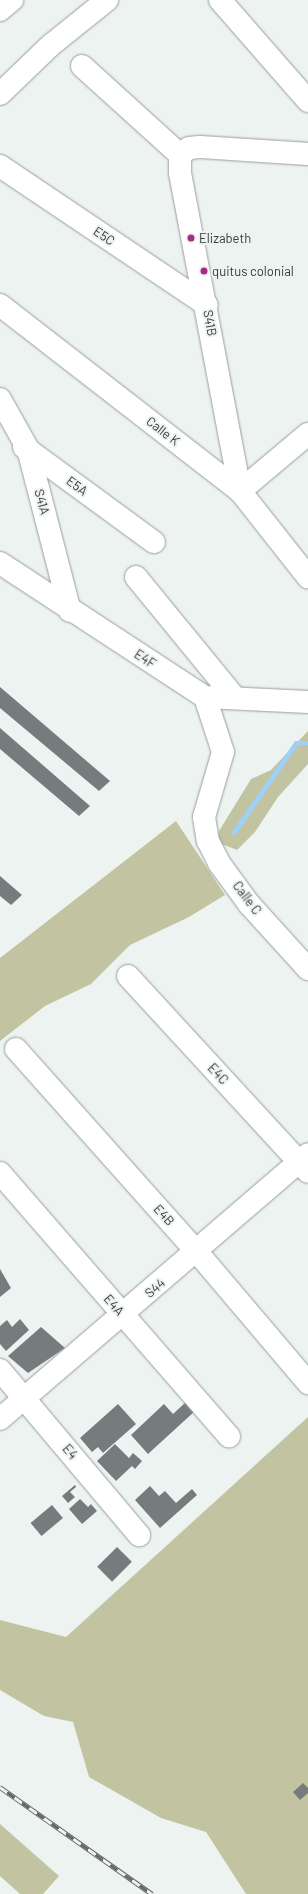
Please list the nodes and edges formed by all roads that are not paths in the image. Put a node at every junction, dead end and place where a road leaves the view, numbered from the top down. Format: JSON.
{"nodes":[{"id":1,"x":12,"y":0,"type":"edge"},
{"id":2,"x":107,"y":0,"type":"edge"},
{"id":3,"x":220,"y":0,"type":"edge"},
{"id":4,"x":0,"y":10,"type":"edge"},
{"id":5,"x":82,"y":66,"type":"dead end"},
{"id":6,"x":0,"y":94,"type":"edge"},
{"id":7,"x":308,"y":101,"type":"edge"},
{"id":8,"x":308,"y":154,"type":"edge"},
{"id":9,"x":180,"y":155,"type":"junction"},
{"id":10,"x":0,"y":166,"type":"edge"},
{"id":11,"x":0,"y":305,"type":"edge"},
{"id":12,"x":207,"y":305,"type":"junction"},
{"id":13,"x":0,"y":399,"type":"edge"},
{"id":14,"x":0,"y":430,"type":"edge"},
{"id":15,"x":308,"y":434,"type":"edge"},
{"id":16,"x":28,"y":449,"type":"junction"},
{"id":17,"x":240,"y":491,"type":"junction"},
{"id":18,"x":154,"y":542,"type":"dead end"},
{"id":19,"x":0,"y":563,"type":"edge"},
{"id":20,"x":308,"y":576,"type":"edge"},
{"id":21,"x":136,"y":578,"type":"dead end"},
{"id":22,"x":70,"y":611,"type":"junction"},
{"id":23,"x":205,"y":697,"type":"junction"},
{"id":24,"x":235,"y":698,"type":"junction"},
{"id":25,"x":308,"y":702,"type":"edge"},
{"id":26,"x":308,"y":969,"type":"edge"},
{"id":27,"x":128,"y":976,"type":"dead end"},
{"id":28,"x":16,"y":1049,"type":"dead end"},
{"id":29,"x":305,"y":1162,"type":"edge"},
{"id":30,"x":0,"y":1173,"type":"edge"},
{"id":31,"x":196,"y":1252,"type":"junction"},
{"id":32,"x":124,"y":1315,"type":"junction"},
{"id":33,"x":0,"y":1370,"type":"edge"},
{"id":34,"x":308,"y":1384,"type":"edge"},
{"id":35,"x":26,"y":1398,"type":"junction"},
{"id":36,"x":0,"y":1420,"type":"edge"},
{"id":37,"x":229,"y":1436,"type":"dead end"},
{"id":38,"x":139,"y":1535,"type":"dead end"}],
"edges":[{"from":1,"to":4,"type":"street"},
{"from":2,"to":6,"type":"street"},
{"from":3,"to":7,"type":"street"},
{"from":5,"to":9,"type":"street"},
{"from":8,"to":9,"type":"street"},
{"from":9,"to":12,"type":"street","name":"S41B"},
{"from":10,"to":12,"type":"street","name":"E5C"},
{"from":11,"to":17,"type":"street","name":"Calle K"},
{"from":12,"to":17,"type":"street","name":"S41B"},
{"from":13,"to":16,"type":"street","name":"S41A"},
{"from":14,"to":16,"type":"street","name":"E5A"},
{"from":15,"to":17,"type":"street"},
{"from":16,"to":18,"type":"street","name":"E5A"},
{"from":16,"to":22,"type":"street","name":"S41A"},
{"from":17,"to":20,"type":"street","name":"Calle K"},
{"from":19,"to":22,"type":"street","name":"E4F"},
{"from":21,"to":24,"type":"street"},
{"from":22,"to":23,"type":"street","name":"E4F"},
{"from":23,"to":24,"type":"street"},
{"from":23,"to":26,"type":"street","name":"Calle C"},
{"from":24,"to":25,"type":"street"},
{"from":27,"to":29,"type":"street","name":"E4C"},
{"from":28,"to":31,"type":"street","name":"E4B"},
{"from":29,"to":31,"type":"street","name":"S44"},
{"from":30,"to":32,"type":"street","name":"E4A"},
{"from":31,"to":32,"type":"street","name":"S44"},
{"from":31,"to":34,"type":"street","name":"E4B"},
{"from":32,"to":35,"type":"street","name":"S44"},
{"from":32,"to":37,"type":"street","name":"E4A"},
{"from":33,"to":35,"type":"street","name":"E4"},
{"from":35,"to":36,"type":"street","name":"S44"},
{"from":35,"to":38,"type":"street","name":"E4"}]}
